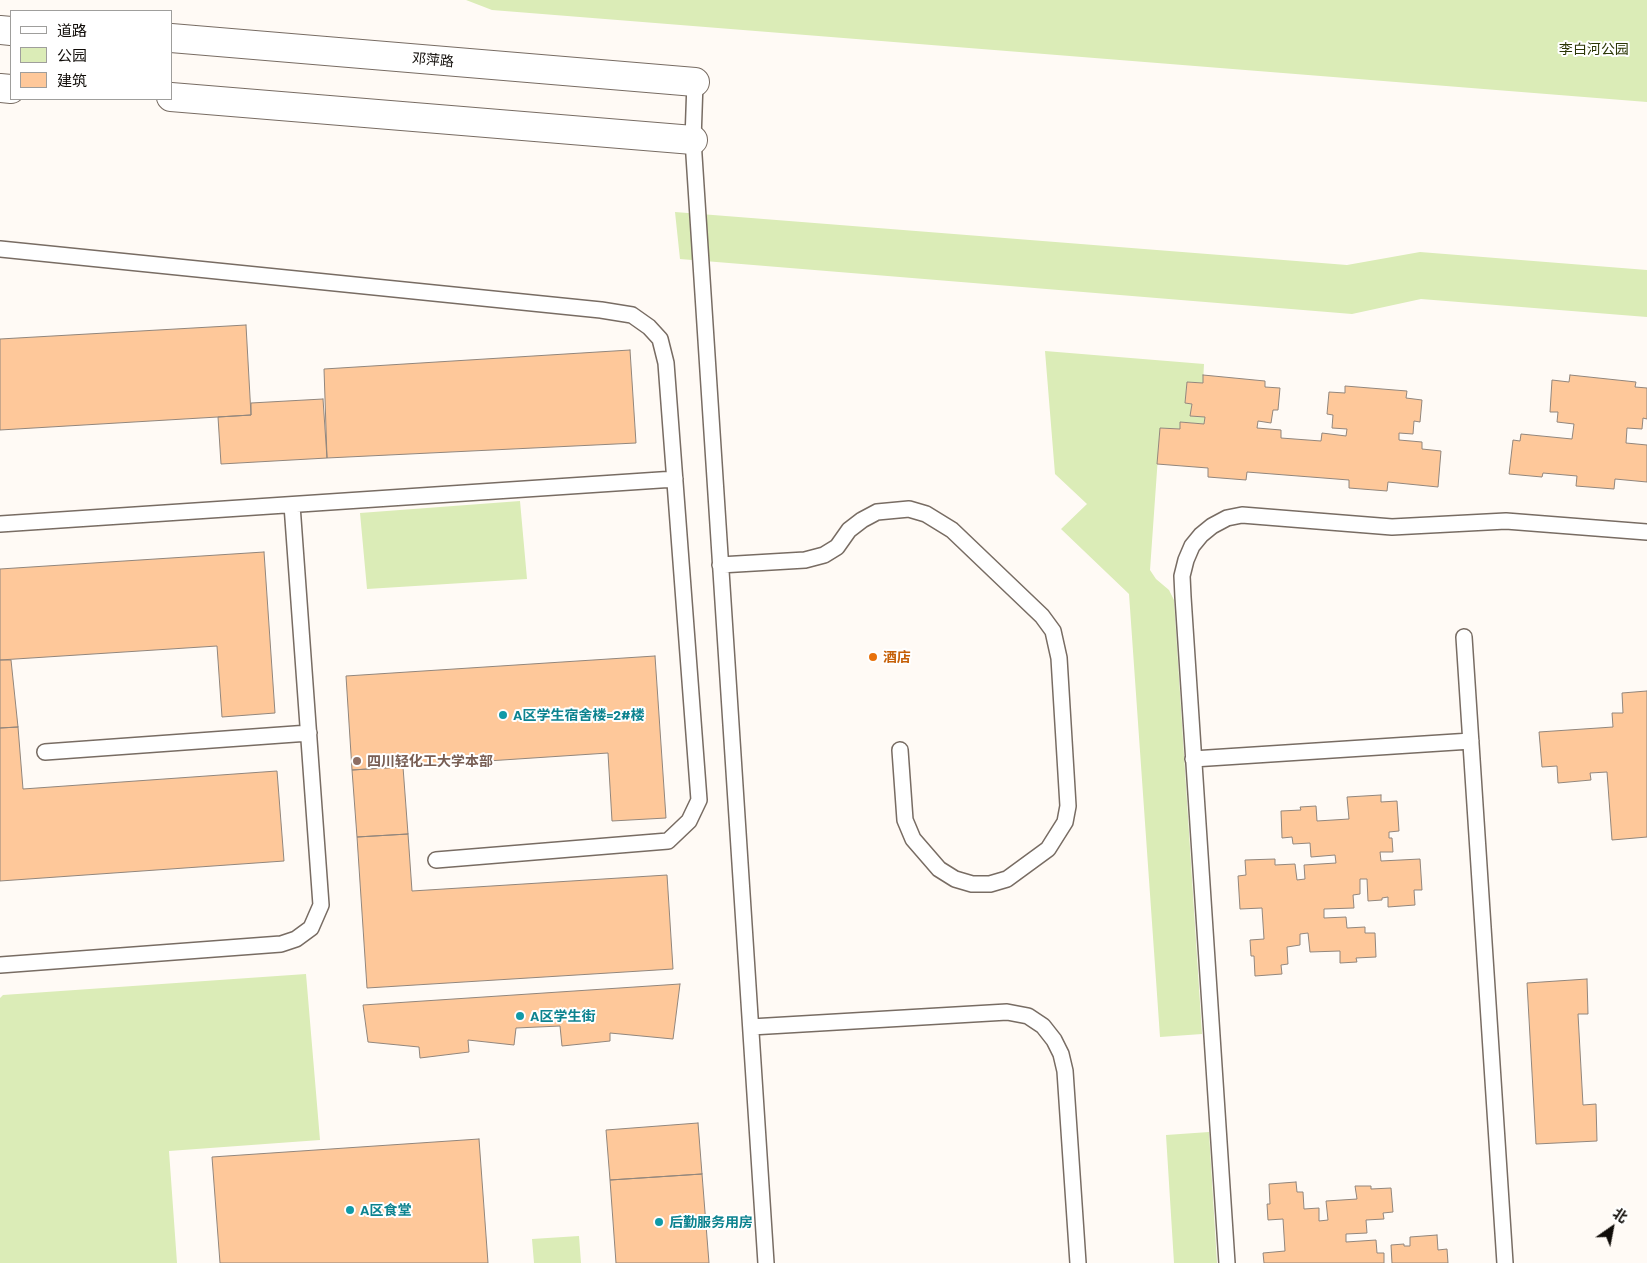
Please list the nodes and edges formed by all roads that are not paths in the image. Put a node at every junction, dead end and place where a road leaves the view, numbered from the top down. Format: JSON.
{"nodes":[{"id":1,"x":172,"y":38,"type":"edge"},
{"id":2,"x":695,"y":82,"type":"joint"},
{"id":3,"x":172,"y":97,"type":"edge"},
{"id":4,"x":693,"y":140,"type":"junction"},
{"id":5,"x":0,"y":250,"type":"edge"},
{"id":6,"x":674,"y":479,"type":"junction"},
{"id":7,"x":292,"y":505,"type":"junction"},
{"id":8,"x":0,"y":524,"type":"edge"},
{"id":9,"x":1647,"y":532,"type":"edge"},
{"id":10,"x":720,"y":565,"type":"junction"},
{"id":11,"x":1464,"y":637,"type":"dead end"},
{"id":12,"x":309,"y":733,"type":"junction"},
{"id":13,"x":1471,"y":741,"type":"junction"},
{"id":14,"x":900,"y":750,"type":"dead end"},
{"id":15,"x":45,"y":752,"type":"dead end"},
{"id":16,"x":1194,"y":759,"type":"junction"},
{"id":17,"x":436,"y":860,"type":"dead end"},
{"id":18,"x":0,"y":965,"type":"edge"},
{"id":19,"x":750,"y":1027,"type":"junction"},
{"id":20,"x":766,"y":1263,"type":"edge"},
{"id":21,"x":1078,"y":1263,"type":"edge"},
{"id":22,"x":1227,"y":1263,"type":"edge"},
{"id":23,"x":1505,"y":1263,"type":"edge"}],
"edges":[{"from":1,"to":2,"type":"main road","name":"邓萍路"},
{"from":2,"to":4,"type":"lane"},
{"from":3,"to":4,"type":"main road"},
{"from":4,"to":10,"type":"lane"},
{"from":5,"to":6,"type":"lane"},
{"from":6,"to":7,"type":"lane"},
{"from":6,"to":17,"type":"lane"},
{"from":7,"to":8,"type":"lane"},
{"from":7,"to":12,"type":"lane"},
{"from":9,"to":16,"type":"lane"},
{"from":10,"to":14,"type":"lane"},
{"from":10,"to":19,"type":"lane"},
{"from":11,"to":13,"type":"lane"},
{"from":12,"to":15,"type":"lane"},
{"from":12,"to":18,"type":"lane"},
{"from":13,"to":16,"type":"lane"},
{"from":13,"to":23,"type":"lane"},
{"from":16,"to":22,"type":"lane"},
{"from":19,"to":20,"type":"lane"},
{"from":19,"to":21,"type":"lane"}]}
